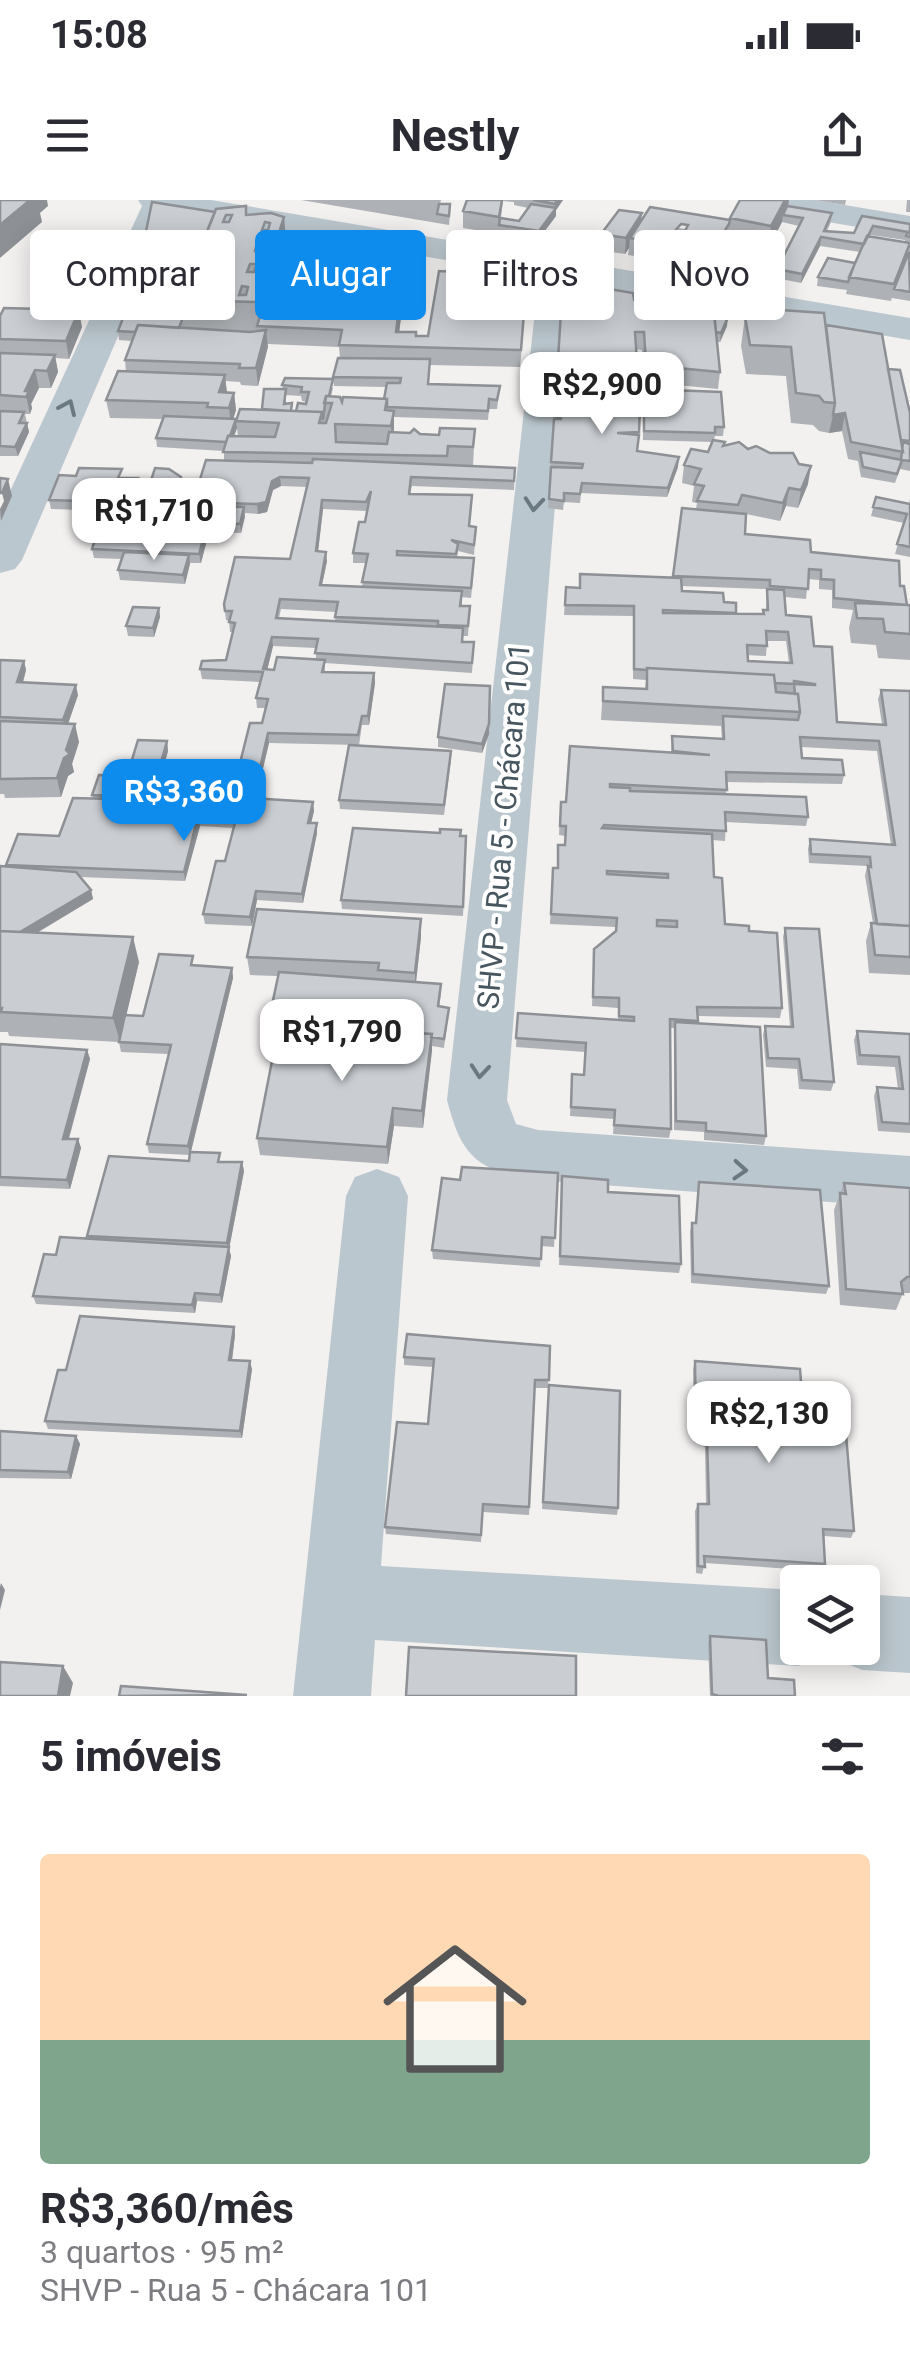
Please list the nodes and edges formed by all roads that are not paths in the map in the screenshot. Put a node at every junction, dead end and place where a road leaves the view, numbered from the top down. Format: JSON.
{"nodes":[{"id":1,"x":157,"y":200,"type":"edge"},
{"id":2,"x":757,"y":200,"type":"edge"},
{"id":3,"x":277,"y":210,"type":"edge"},
{"id":4,"x":910,"y":226,"type":"edge"},
{"id":5,"x":446,"y":244,"type":"edge"},
{"id":6,"x":614,"y":277,"type":"edge"},
{"id":7,"x":552,"y":320,"type":"edge"},
{"id":8,"x":910,"y":329,"type":"edge"},
{"id":9,"x":0,"y":560,"type":"edge"},
{"id":10,"x":910,"y":1182,"type":"edge"},
{"id":11,"x":377,"y":1196,"type":"dead end"},
{"id":12,"x":343,"y":1601,"type":"junction"},
{"id":13,"x":780,"y":1627,"type":"edge"},
{"id":14,"x":880,"y":1633,"type":"edge"},
{"id":15,"x":910,"y":1635,"type":"edge"},
{"id":16,"x":332,"y":1696,"type":"edge"}],
"edges":[{"from":1,"to":3,"type":"street"},
{"from":9,"to":1,"type":"street","one_way":true},
{"from":2,"to":4,"type":"street"},
{"from":3,"to":5,"type":"street"},
{"from":6,"to":8,"type":"street"},
{"from":7,"to":10,"type":"street","name":"SHVP - Rua 5 - Chácara 101","one_way":true},
{"from":11,"to":12,"type":"street"},
{"from":12,"to":13,"type":"street"},
{"from":12,"to":16,"type":"street"},
{"from":14,"to":15,"type":"street"}]}
